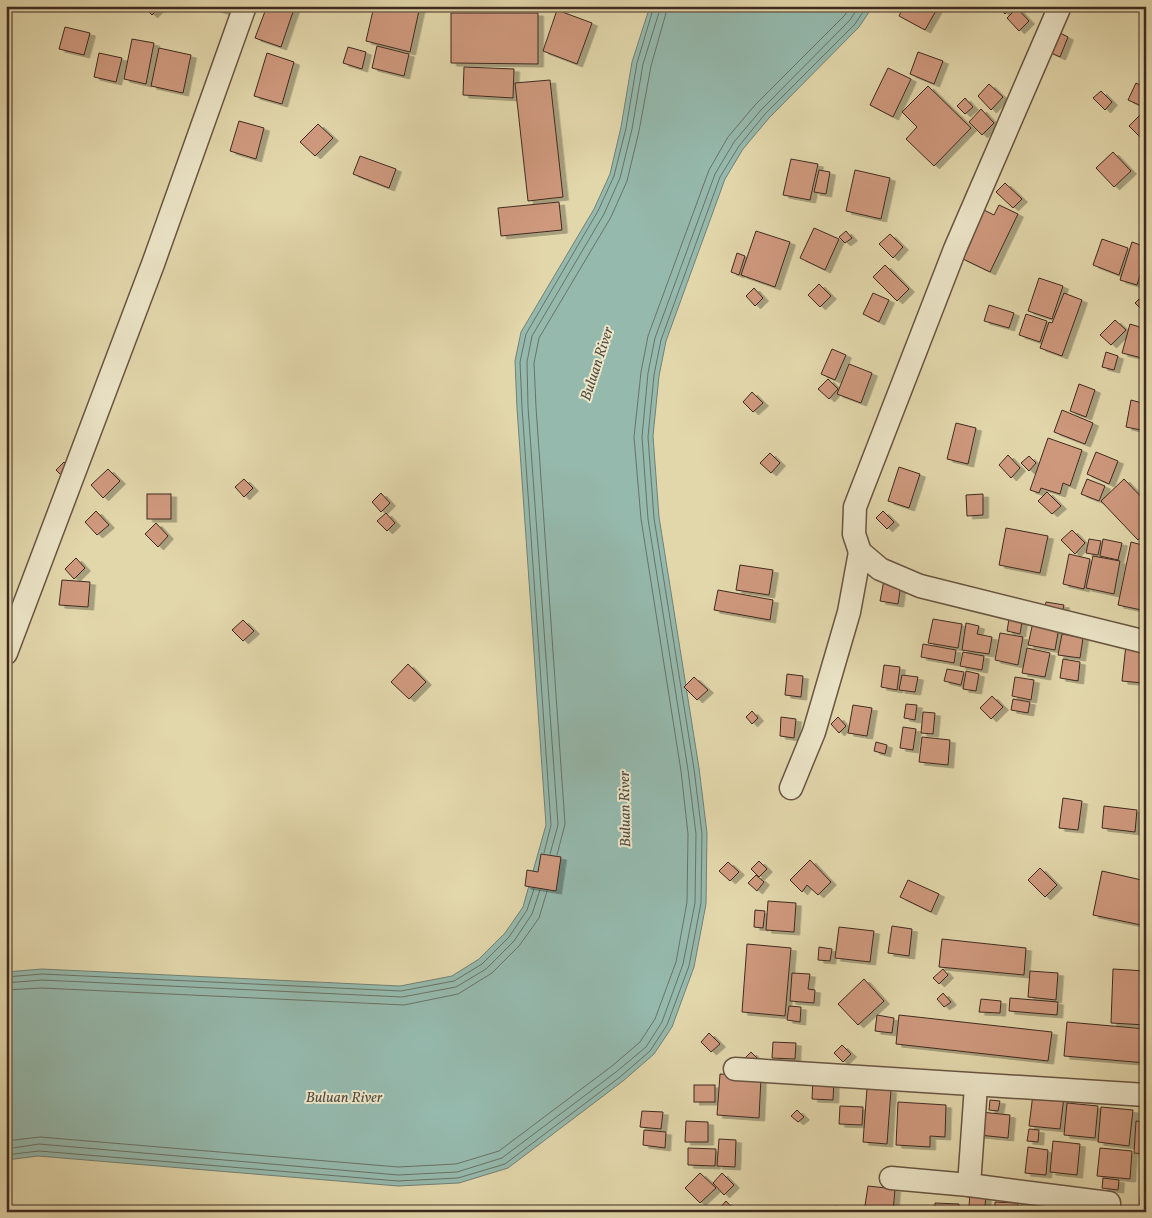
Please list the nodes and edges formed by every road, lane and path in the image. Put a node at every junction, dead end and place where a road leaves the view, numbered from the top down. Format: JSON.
{"nodes":[{"id":1,"x":245,"y":6,"type":"edge"},
{"id":2,"x":1060,"y":6,"type":"edge"},
{"id":3,"x":860,"y":552,"type":"junction"},
{"id":4,"x":1146,"y":642,"type":"edge"},
{"id":5,"x":6,"y":653,"type":"edge"},
{"id":6,"x":791,"y":788,"type":"dead end"},
{"id":7,"x":735,"y":1069,"type":"dead end"},
{"id":8,"x":976,"y":1086,"type":"junction"},
{"id":9,"x":1146,"y":1095,"type":"edge"},
{"id":10,"x":890,"y":1178,"type":"dead end"},
{"id":11,"x":969,"y":1185,"type":"junction"},
{"id":12,"x":1109,"y":1203,"type":"dead end"}],
"edges":[{"from":1,"to":5,"type":"street"},
{"from":2,"to":3,"type":"street"},
{"from":3,"to":4,"type":"street"},
{"from":3,"to":6,"type":"street"},
{"from":7,"to":8,"type":"street"},
{"from":8,"to":9,"type":"street"},
{"from":8,"to":11,"type":"street"},
{"from":10,"to":11,"type":"street"},
{"from":11,"to":12,"type":"street"}]}
